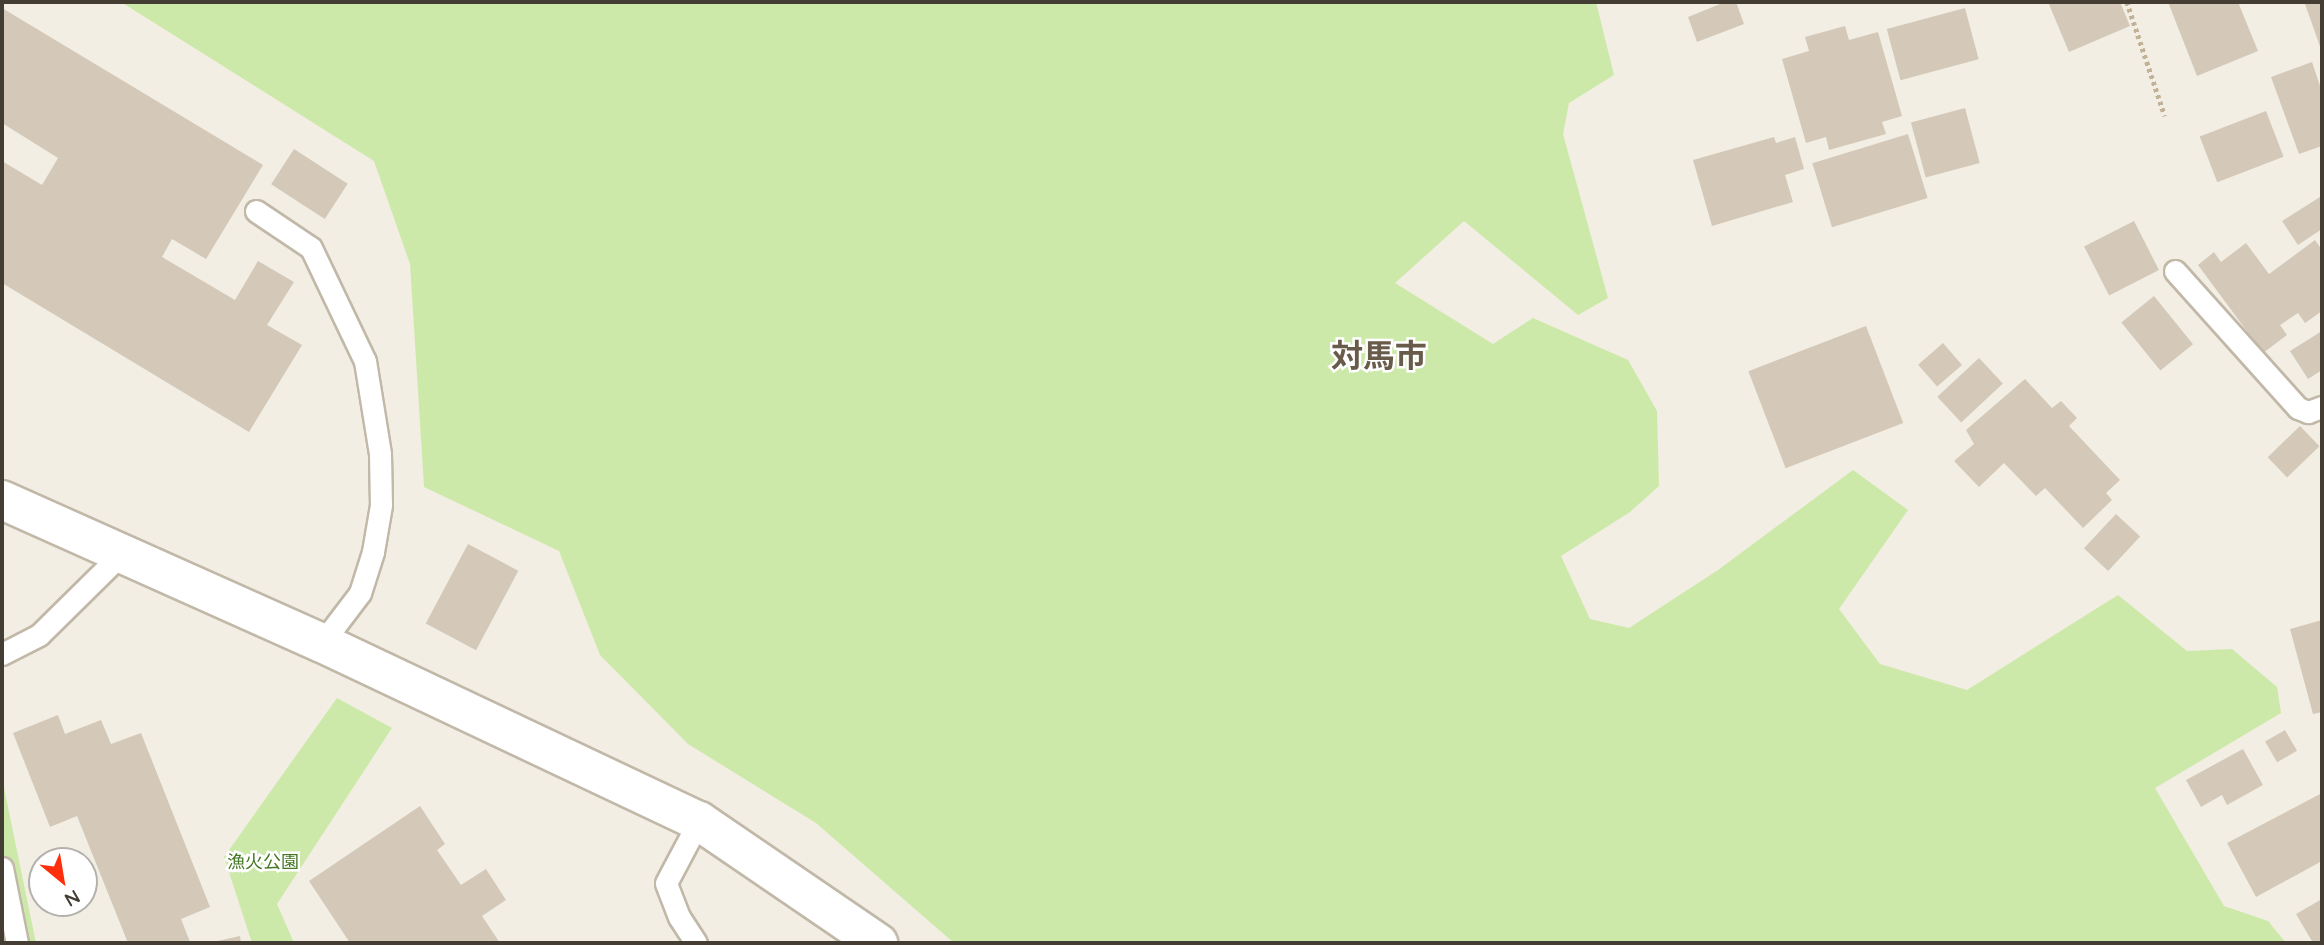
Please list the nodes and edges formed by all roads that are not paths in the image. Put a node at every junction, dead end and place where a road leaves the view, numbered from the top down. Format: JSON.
{"nodes":[{"id":1,"x":256,"y":211,"type":"dead end"},
{"id":2,"x":2175,"y":271,"type":"dead end"},
{"id":3,"x":2322,"y":407,"type":"edge"},
{"id":4,"x":2,"y":500,"type":"edge"},
{"id":5,"x":120,"y":555,"type":"junction"},
{"id":6,"x":322,"y":643,"type":"junction"},
{"id":7,"x":2,"y":654,"type":"edge"},
{"id":8,"x":699,"y":821,"type":"junction"},
{"id":9,"x":2,"y":867,"type":"edge"},
{"id":10,"x":17,"y":943,"type":"edge"},
{"id":11,"x":696,"y":943,"type":"edge"},
{"id":12,"x":878,"y":943,"type":"edge"}],
"edges":[{"from":1,"to":6,"type":"lane"},
{"from":2,"to":3,"type":"lane"},
{"from":4,"to":5,"type":"street"},
{"from":5,"to":6,"type":"street"},
{"from":5,"to":7,"type":"lane"},
{"from":6,"to":8,"type":"street"},
{"from":8,"to":11,"type":"lane"},
{"from":8,"to":12,"type":"street"},
{"from":9,"to":10,"type":"lane"}]}
